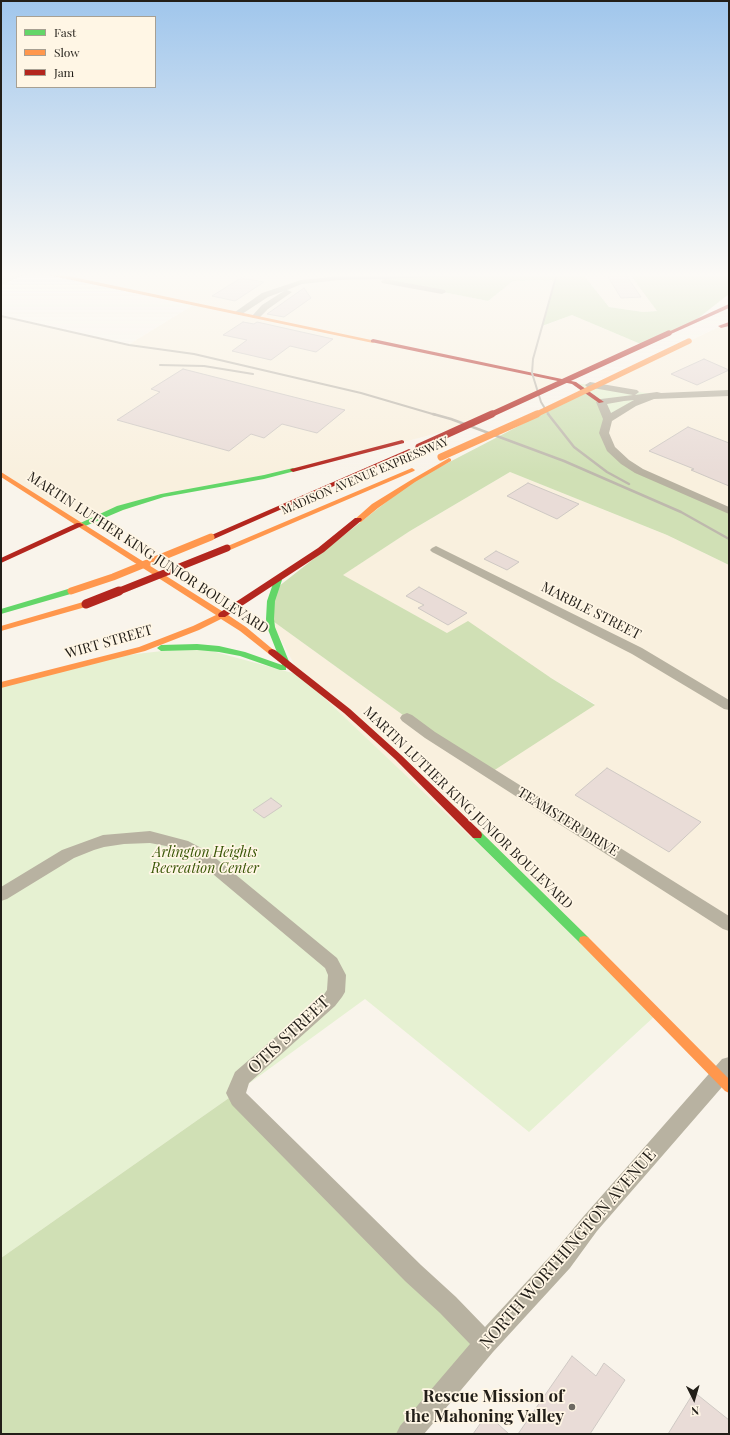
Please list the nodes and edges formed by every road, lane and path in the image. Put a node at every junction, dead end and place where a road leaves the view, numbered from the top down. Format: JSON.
{"nodes":[{"id":1,"x":370,"y":340,"type":"edge"},
{"id":2,"x":654,"y":340,"type":"edge"},
{"id":3,"x":692,"y":340,"type":"dead end"},
{"id":4,"x":574,"y":383,"type":"junction"},
{"id":5,"x":729,"y":393,"type":"edge"},
{"id":6,"x":656,"y":396,"type":"junction"},
{"id":7,"x":601,"y":402,"type":"junction"},
{"id":8,"x":608,"y":420,"type":"junction"},
{"id":9,"x":412,"y":442,"type":"junction"},
{"id":10,"x":445,"y":459,"type":"junction"},
{"id":11,"x":1,"y":474,"type":"edge"},
{"id":12,"x":729,"y":511,"type":"edge"},
{"id":13,"x":80,"y":525,"type":"junction"},
{"id":14,"x":436,"y":550,"type":"dead end"},
{"id":15,"x":1,"y":561,"type":"edge"},
{"id":16,"x":278,"y":580,"type":"junction"},
{"id":17,"x":1,"y":612,"type":"edge"},
{"id":18,"x":222,"y":615,"type":"junction"},
{"id":19,"x":1,"y":628,"type":"edge"},
{"id":20,"x":142,"y":649,"type":"junction"},
{"id":21,"x":286,"y":664,"type":"junction"},
{"id":22,"x":300,"y":675,"type":"junction"},
{"id":23,"x":1,"y":685,"type":"edge"},
{"id":24,"x":729,"y":706,"type":"edge"},
{"id":25,"x":407,"y":718,"type":"dead end"},
{"id":26,"x":1,"y":895,"type":"edge"},
{"id":27,"x":729,"y":924,"type":"edge"},
{"id":28,"x":726,"y":1076,"type":"edge"},
{"id":29,"x":485,"y":1344,"type":"junction"},
{"id":30,"x":408,"y":1434,"type":"edge"}],
"edges":[{"from":1,"to":4,"type":"main road"},
{"from":2,"to":9,"type":"main road","bridge":true},
{"from":3,"to":10,"type":"main road","name":"MADISON AVENUE EXPRESSWAY","bridge":true},
{"from":4,"to":6,"type":"street"},
{"from":4,"to":7,"type":"main road"},
{"from":5,"to":6,"type":"street"},
{"from":6,"to":7,"type":"street"},
{"from":6,"to":8,"type":"street"},
{"from":7,"to":8,"type":"street"},
{"from":8,"to":12,"type":"street"},
{"from":9,"to":13,"type":"main road"},
{"from":9,"to":17,"type":"main road","name":"MADISON AVENUE EXPRESSWAY","bridge":true},
{"from":10,"to":16,"type":"main road","name":"WIRT STREET"},
{"from":10,"to":19,"type":"main road","name":"MADISON AVENUE EXPRESSWAY","bridge":true},
{"from":11,"to":13,"type":"main road","name":"MARTIN LUTHER KING JUNIOR BOULEVARD"},
{"from":13,"to":15,"type":"main road"},
{"from":13,"to":18,"type":"main road","name":"MARTIN LUTHER KING JUNIOR BOULEVARD"},
{"from":14,"to":24,"type":"street","name":"MARBLE STREET"},
{"from":16,"to":18,"type":"main road","name":"WIRT STREET"},
{"from":16,"to":21,"type":"main road"},
{"from":18,"to":20,"type":"main road","name":"WIRT STREET"},
{"from":18,"to":21,"type":"main road","name":"MARTIN LUTHER KING JUNIOR BOULEVARD"},
{"from":20,"to":22,"type":"main road"},
{"from":20,"to":23,"type":"main road","name":"WIRT STREET"},
{"from":21,"to":22,"type":"main road","name":"MARTIN LUTHER KING JUNIOR BOULEVARD"},
{"from":22,"to":28,"type":"main road","name":"MARTIN LUTHER KING JUNIOR BOULEVARD"},
{"from":25,"to":27,"type":"street","name":"TEAMSTER DRIVE"},
{"from":26,"to":29,"type":"street","name":"OTIS STREET"},
{"from":28,"to":29,"type":"street","name":"NORTH WORTHINGTON AVENUE"},
{"from":29,"to":30,"type":"street","name":"NORTH WORTHINGTON AVENUE"}]}
